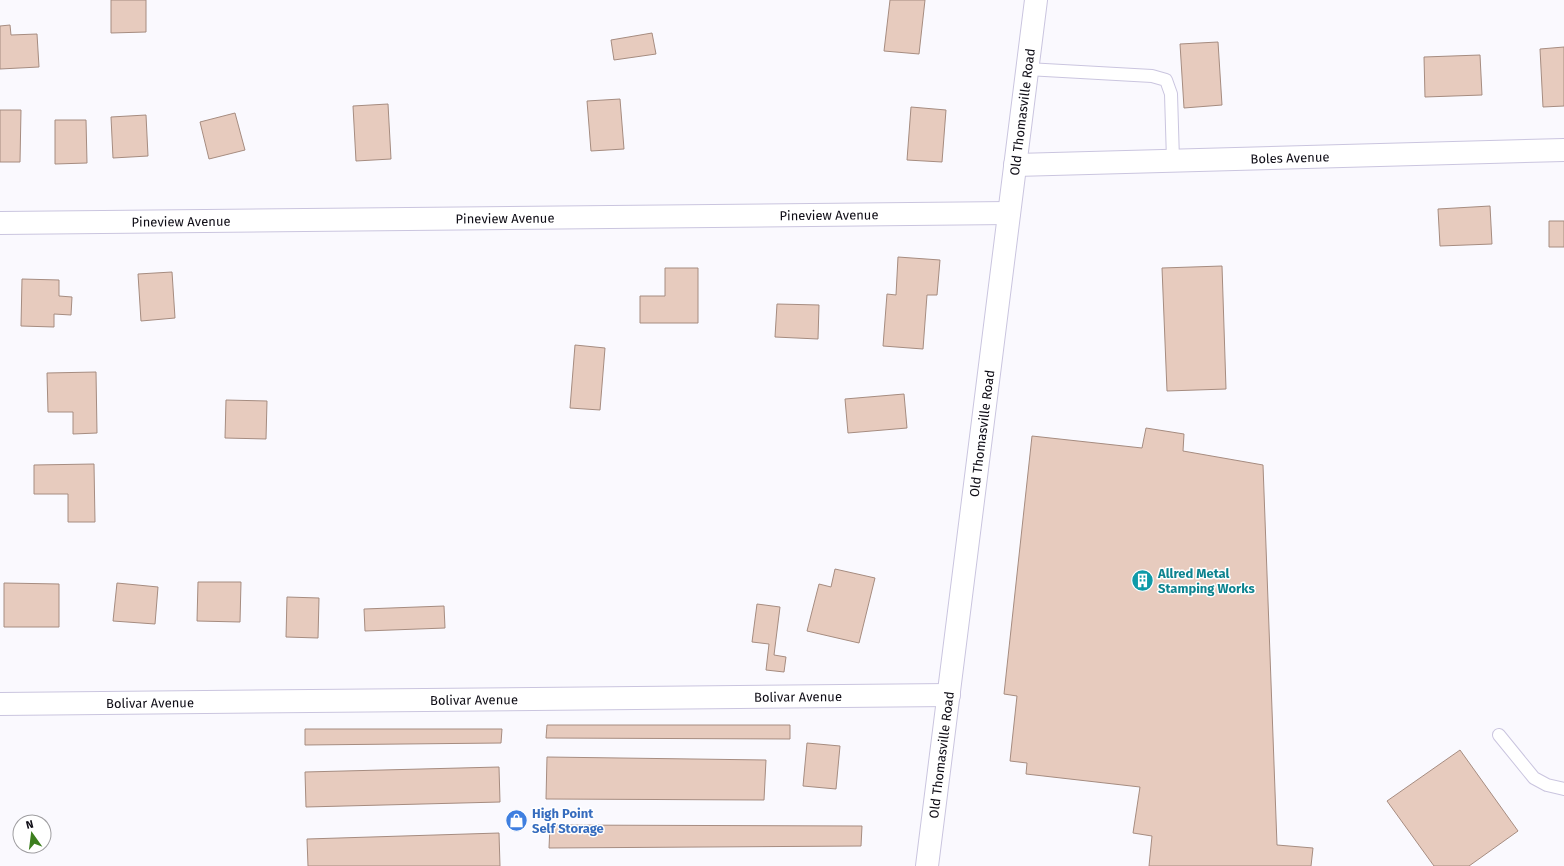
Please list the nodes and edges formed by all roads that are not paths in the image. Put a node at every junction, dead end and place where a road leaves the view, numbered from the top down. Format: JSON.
{"nodes":[{"id":1,"x":1036,"y":0,"type":"edge"},
{"id":2,"x":1028,"y":69,"type":"junction"},
{"id":3,"x":1564,"y":150,"type":"edge"},
{"id":4,"x":1173,"y":160,"type":"junction"},
{"id":5,"x":1015,"y":164,"type":"junction"},
{"id":6,"x":1009,"y":213,"type":"junction"},
{"id":7,"x":0,"y":223,"type":"edge"},
{"id":8,"x":949,"y":695,"type":"junction"},
{"id":9,"x":0,"y":704,"type":"edge"},
{"id":10,"x":1499,"y":735,"type":"dead end"},
{"id":11,"x":1564,"y":789,"type":"edge"},
{"id":12,"x":927,"y":866,"type":"edge"}],
"edges":[{"from":1,"to":2,"type":"street","name":"Old Thomasville Road"},
{"from":2,"to":4,"type":"lane"},
{"from":2,"to":5,"type":"street","name":"Old Thomasville Road"},
{"from":3,"to":4,"type":"street","name":"Boles Avenue"},
{"from":4,"to":5,"type":"street","name":"Boles Avenue"},
{"from":5,"to":6,"type":"street","name":"Old Thomasville Road"},
{"from":6,"to":7,"type":"street","name":"Pineview Avenue"},
{"from":6,"to":8,"type":"street","name":"Old Thomasville Road"},
{"from":8,"to":9,"type":"street","name":"Bolivar Avenue"},
{"from":8,"to":12,"type":"street","name":"Old Thomasville Road"},
{"from":10,"to":11,"type":"lane"}]}
